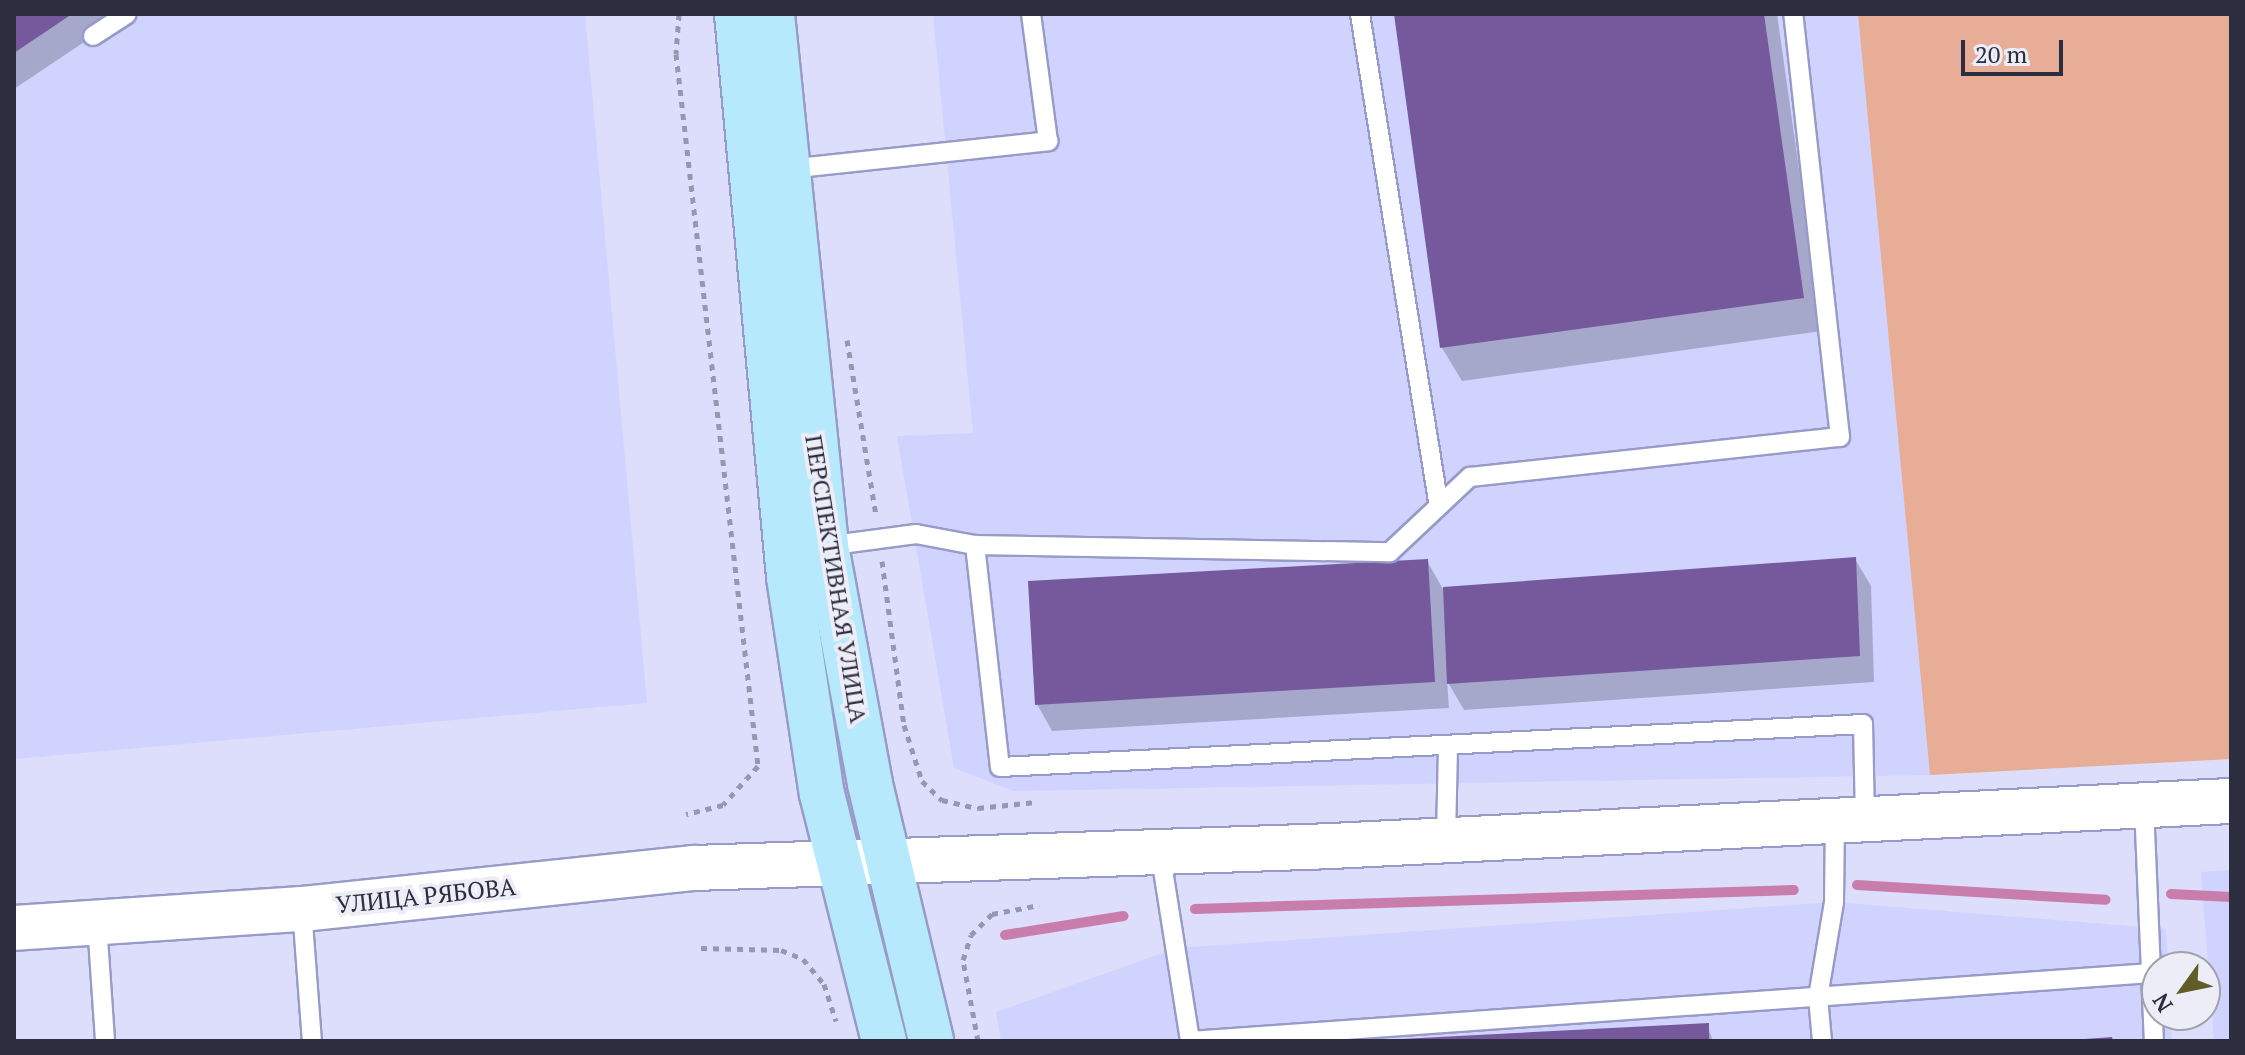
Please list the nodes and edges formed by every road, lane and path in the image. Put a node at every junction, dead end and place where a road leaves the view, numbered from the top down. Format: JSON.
{"nodes":[{"id":1,"x":127,"y":14,"type":"edge"},
{"id":2,"x":679,"y":14,"type":"edge"},
{"id":3,"x":737,"y":14,"type":"edge"},
{"id":4,"x":772,"y":14,"type":"edge"},
{"id":5,"x":1031,"y":14,"type":"edge"},
{"id":6,"x":1360,"y":14,"type":"edge"},
{"id":7,"x":1793,"y":14,"type":"edge"},
{"id":8,"x":93,"y":36,"type":"dead end"},
{"id":9,"x":786,"y":169,"type":"junction"},
{"id":10,"x":846,"y":332,"type":"dead end"},
{"id":11,"x":1439,"y":506,"type":"junction"},
{"id":12,"x":879,"y":538,"type":"junction"},
{"id":13,"x":975,"y":545,"type":"junction"},
{"id":14,"x":826,"y":546,"type":"junction"},
{"id":15,"x":1448,"y":746,"type":"junction"},
{"id":16,"x":2231,"y":801,"type":"edge"},
{"id":17,"x":1036,"y":802,"type":"dead end"},
{"id":18,"x":2144,"y":805,"type":"junction"},
{"id":19,"x":686,"y":814,"type":"dead end"},
{"id":20,"x":1850,"y":816,"type":"junction"},
{"id":21,"x":1446,"y":836,"type":"junction"},
{"id":22,"x":1160,"y":851,"type":"junction"},
{"id":23,"x":889,"y":861,"type":"junction"},
{"id":24,"x":837,"y":864,"type":"junction"},
{"id":25,"x":1039,"y":905,"type":"dead end"},
{"id":26,"x":302,"y":909,"type":"junction"},
{"id":27,"x":97,"y":923,"type":"junction"},
{"id":28,"x":14,"y":928,"type":"edge"},
{"id":29,"x":701,"y":948,"type":"dead end"},
{"id":30,"x":2151,"y":951,"type":"edge"},
{"id":31,"x":2141,"y":974,"type":"edge"},
{"id":32,"x":1818,"y":997,"type":"junction"},
{"id":33,"x":841,"y":1037,"type":"dead end"},
{"id":34,"x":105,"y":1041,"type":"edge"},
{"id":35,"x":312,"y":1041,"type":"edge"},
{"id":36,"x":884,"y":1041,"type":"edge"},
{"id":37,"x":931,"y":1041,"type":"edge"},
{"id":38,"x":978,"y":1041,"type":"edge"},
{"id":39,"x":1190,"y":1041,"type":"edge"},
{"id":40,"x":1822,"y":1041,"type":"edge"}],
"edges":[{"from":1,"to":8,"type":"lane"},
{"from":2,"to":19,"type":"path"},
{"from":3,"to":24,"type":"main road","name":"ПЕРСПЕКТИВНАЯ УЛИЦА"},
{"from":4,"to":9,"type":"main road","name":"ПЕРСПЕКТИВНАЯ УЛИЦА"},
{"from":5,"to":9,"type":"lane"},
{"from":6,"to":11,"type":"lane"},
{"from":7,"to":11,"type":"lane"},
{"from":9,"to":14,"type":"main road","name":"ПЕРСПЕКТИВНАЯ УЛИЦА"},
{"from":10,"to":12,"type":"path"},
{"from":11,"to":13,"type":"lane"},
{"from":12,"to":13,"type":"lane"},
{"from":12,"to":14,"type":"lane"},
{"from":12,"to":17,"type":"path"},
{"from":13,"to":15,"type":"lane"},
{"from":14,"to":23,"type":"main road","name":"ПЕРСПЕКТИВНАЯ УЛИЦА"},
{"from":15,"to":20,"type":"lane"},
{"from":15,"to":21,"type":"lane"},
{"from":16,"to":18,"type":"main road","name":"УЛИЦА РЯБОВА"},
{"from":18,"to":20,"type":"main road","name":"УЛИЦА РЯБОВА"},
{"from":18,"to":30,"type":"lane"},
{"from":20,"to":21,"type":"main road","name":"УЛИЦА РЯБОВА"},
{"from":20,"to":32,"type":"lane"},
{"from":21,"to":22,"type":"main road","name":"УЛИЦА РЯБОВА"},
{"from":22,"to":23,"type":"main road","name":"УЛИЦА РЯБОВА"},
{"from":22,"to":39,"type":"lane"},
{"from":23,"to":24,"type":"main road","name":"УЛИЦА РЯБОВА"},
{"from":23,"to":37,"type":"main road","name":"ПЕРСПЕКТИВНАЯ УЛИЦА"},
{"from":24,"to":26,"type":"main road","name":"УЛИЦА РЯБОВА"},
{"from":24,"to":36,"type":"main road","name":"ПЕРСПЕКТИВНАЯ УЛИЦА"},
{"from":25,"to":38,"type":"path"},
{"from":26,"to":27,"type":"main road","name":"УЛИЦА РЯБОВА"},
{"from":26,"to":35,"type":"lane"},
{"from":27,"to":28,"type":"main road","name":"УЛИЦА РЯБОВА"},
{"from":27,"to":34,"type":"lane"},
{"from":29,"to":33,"type":"path"},
{"from":31,"to":32,"type":"lane"},
{"from":32,"to":39,"type":"lane"},
{"from":32,"to":40,"type":"lane"}]}
